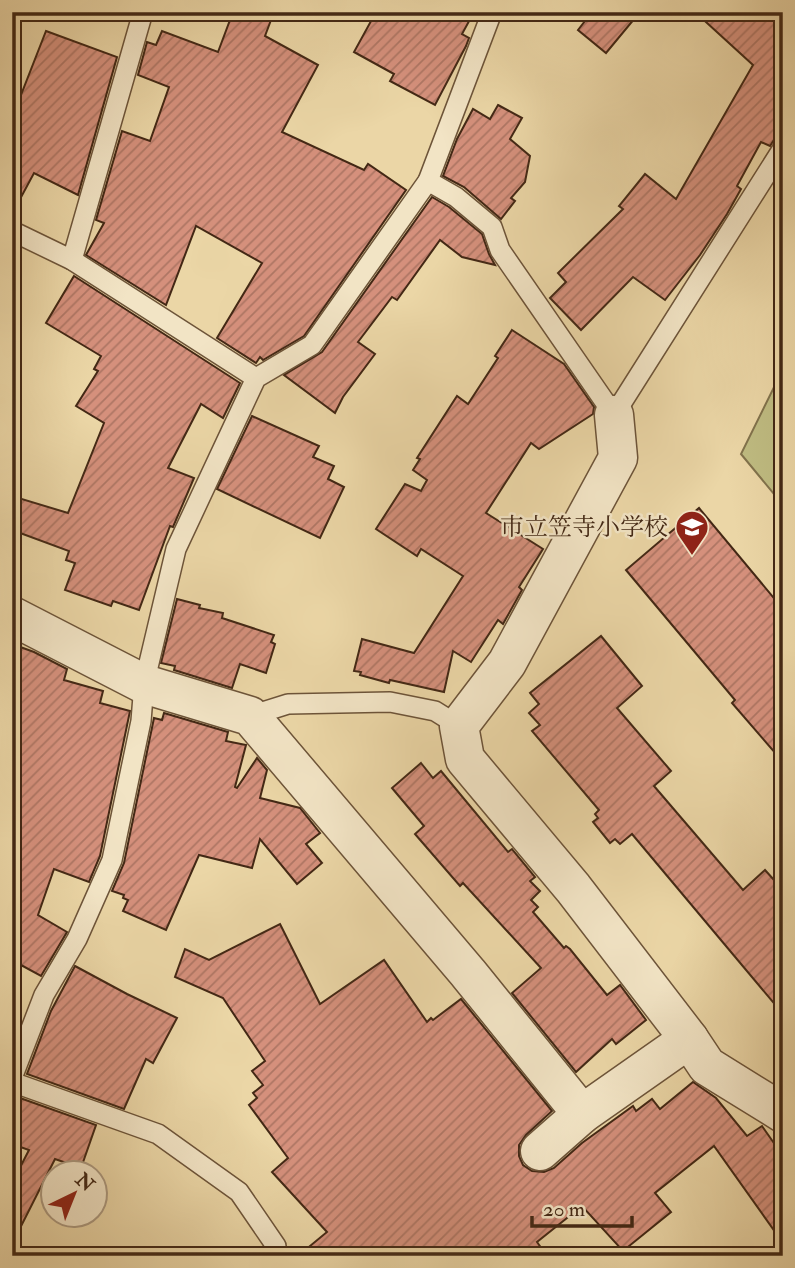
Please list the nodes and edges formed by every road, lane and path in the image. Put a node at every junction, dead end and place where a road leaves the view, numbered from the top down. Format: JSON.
{"nodes":[{"id":1,"x":143,"y":12,"type":"edge"},
{"id":2,"x":492,"y":12,"type":"edge"},
{"id":3,"x":783,"y":148,"type":"edge"},
{"id":4,"x":428,"y":181,"type":"junction"},
{"id":5,"x":12,"y":231,"type":"edge"},
{"id":6,"x":72,"y":260,"type":"junction"},
{"id":7,"x":257,"y":378,"type":"junction"},
{"id":8,"x":614,"y":415,"type":"junction"},
{"id":9,"x":12,"y":616,"type":"edge"},
{"id":10,"x":145,"y":684,"type":"junction"},
{"id":11,"x":250,"y":716,"type":"junction"},
{"id":12,"x":459,"y":726,"type":"junction"},
{"id":13,"x":689,"y":1039,"type":"junction"},
{"id":14,"x":12,"y":1080,"type":"edge"},
{"id":15,"x":783,"y":1113,"type":"edge"},
{"id":16,"x":582,"y":1114,"type":"junction"},
{"id":17,"x":540,"y":1151,"type":"dead end"},
{"id":18,"x":276,"y":1256,"type":"edge"}],
"edges":[{"from":1,"to":6,"type":"lane"},
{"from":2,"to":4,"type":"lane"},
{"from":3,"to":8,"type":"lane"},
{"from":4,"to":7,"type":"lane"},
{"from":4,"to":8,"type":"lane"},
{"from":5,"to":6,"type":"lane"},
{"from":6,"to":7,"type":"lane"},
{"from":7,"to":10,"type":"lane"},
{"from":8,"to":12,"type":"street"},
{"from":9,"to":10,"type":"street"},
{"from":10,"to":11,"type":"street"},
{"from":10,"to":14,"type":"lane"},
{"from":11,"to":12,"type":"lane"},
{"from":11,"to":16,"type":"street"},
{"from":12,"to":13,"type":"street"},
{"from":13,"to":15,"type":"street"},
{"from":13,"to":16,"type":"street"},
{"from":14,"to":18,"type":"lane"},
{"from":16,"to":17,"type":"street"}]}
